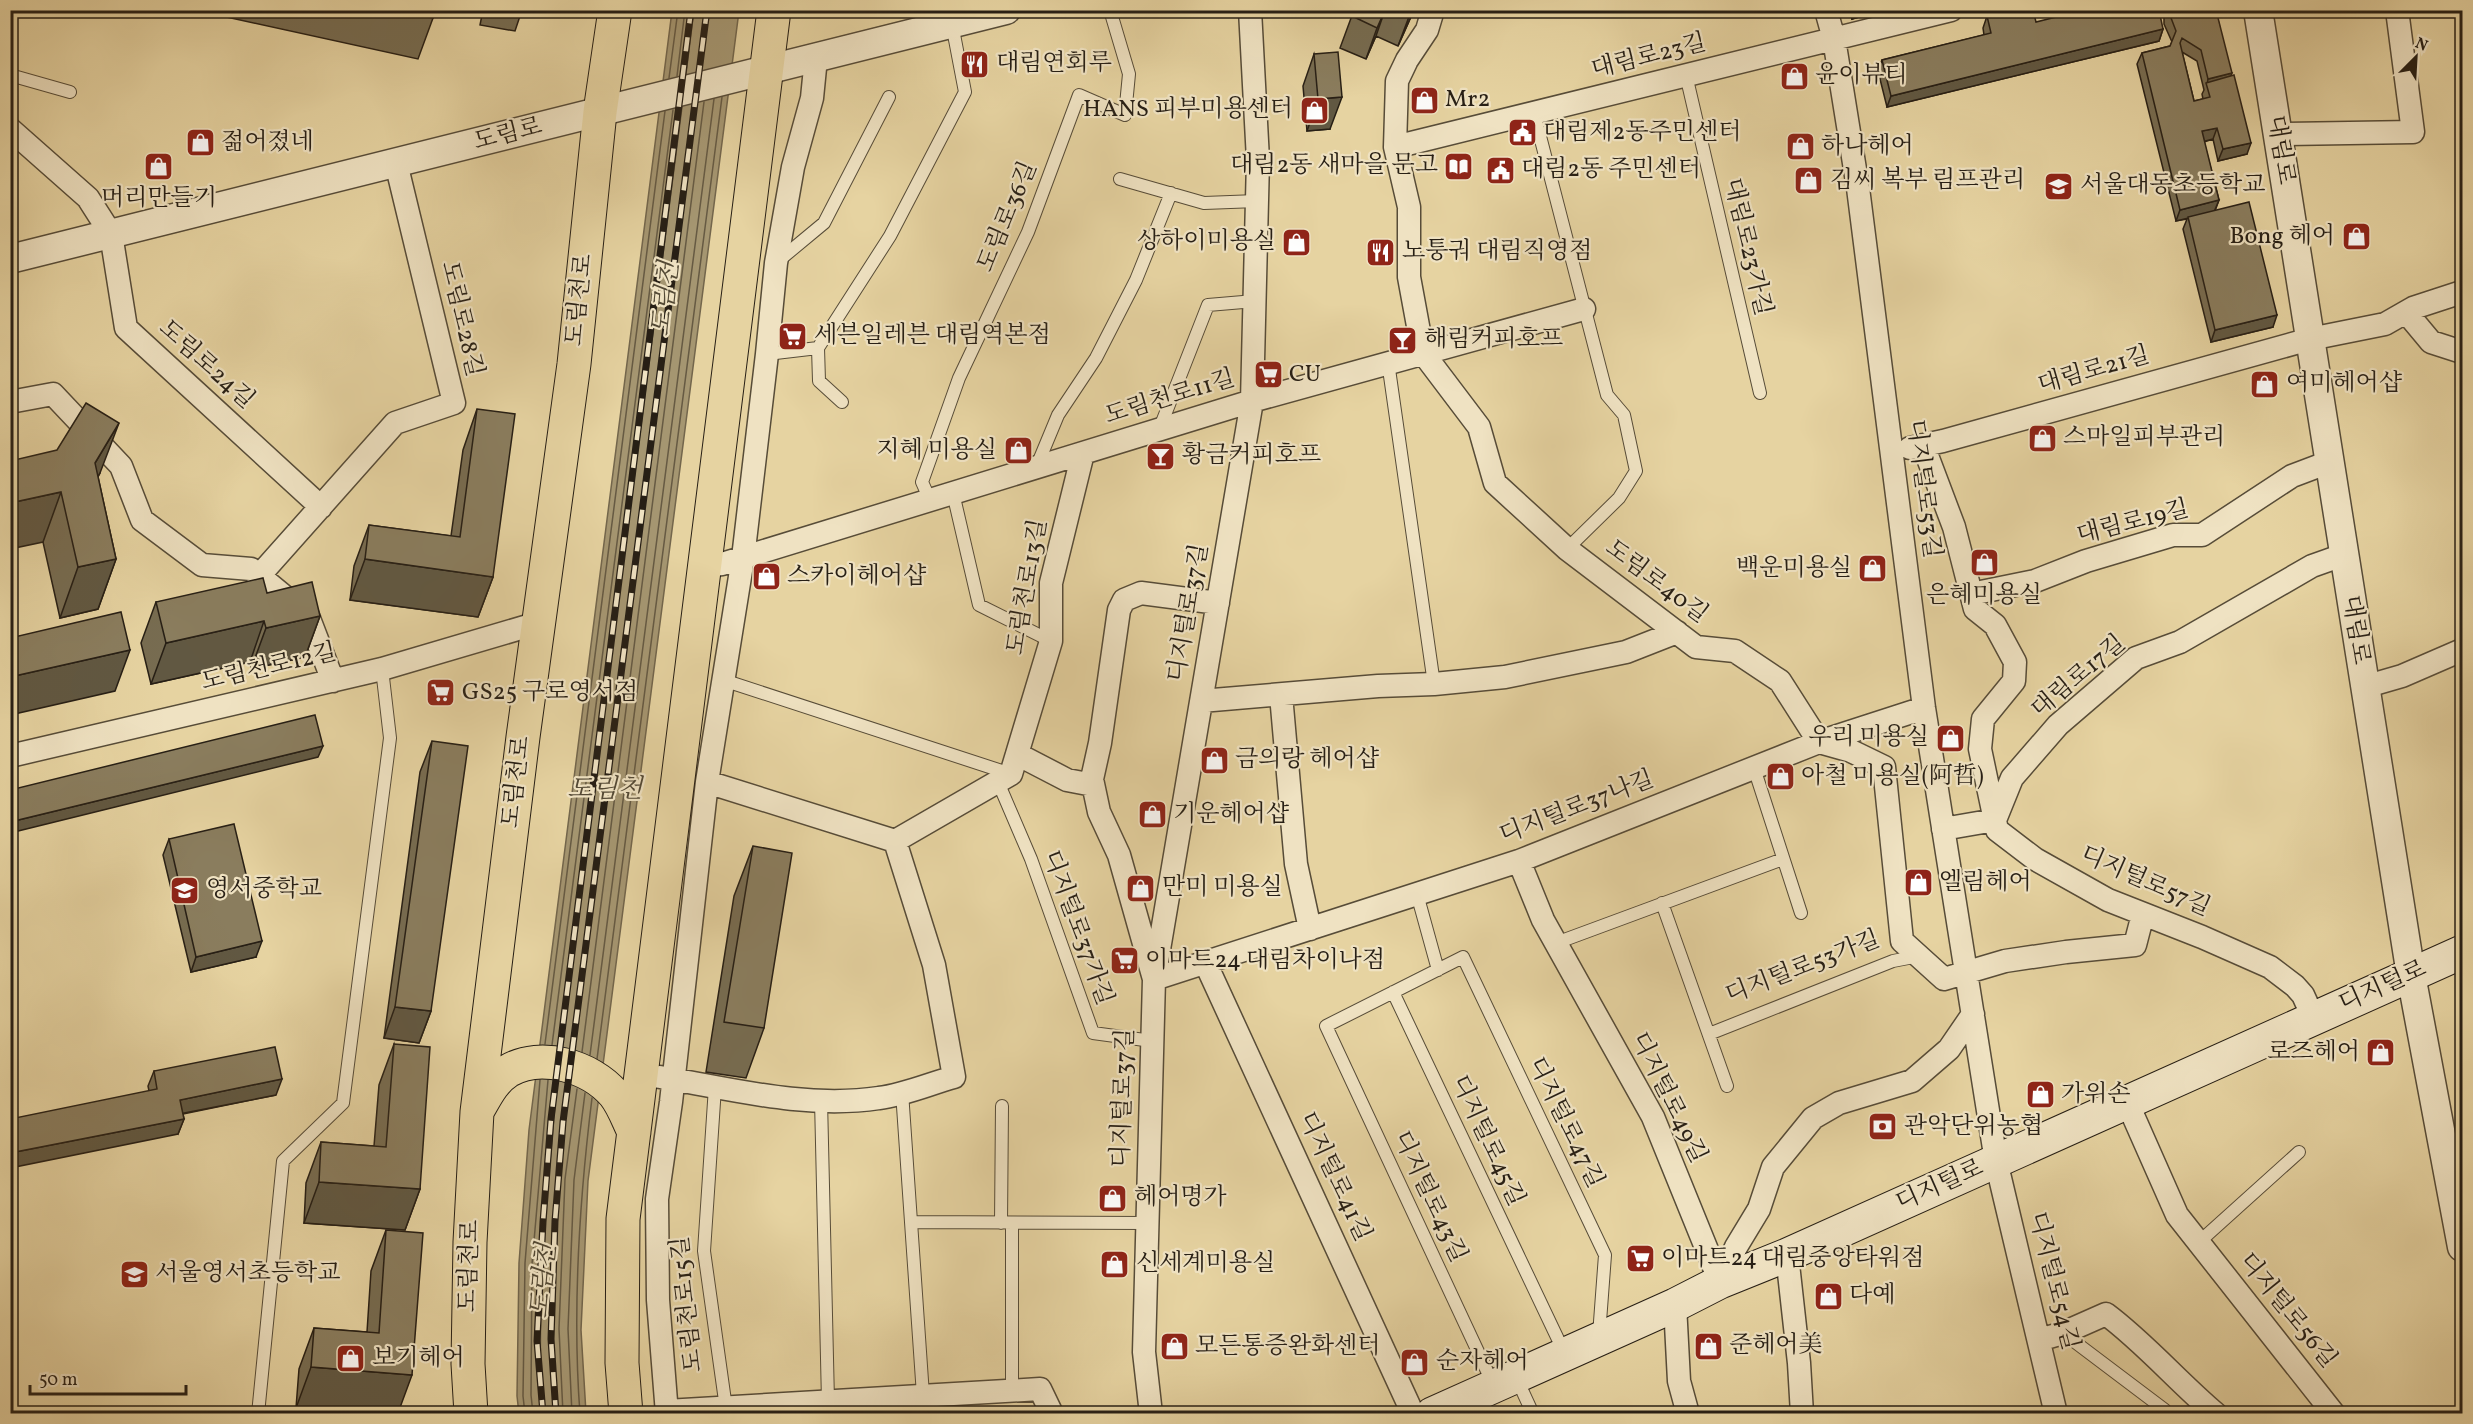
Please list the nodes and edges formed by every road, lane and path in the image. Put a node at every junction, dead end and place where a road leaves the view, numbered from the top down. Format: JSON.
{"nodes":[{"id":1,"x":615,"y":10,"type":"edge"},
{"id":2,"x":774,"y":10,"type":"edge"},
{"id":3,"x":1006,"y":10,"type":"edge"},
{"id":4,"x":1110,"y":10,"type":"edge"},
{"id":5,"x":1250,"y":10,"type":"edge"},
{"id":6,"x":1433,"y":10,"type":"edge"},
{"id":7,"x":1826,"y":10,"type":"edge"},
{"id":8,"x":1951,"y":10,"type":"edge"},
{"id":9,"x":2258,"y":10,"type":"edge"},
{"id":10,"x":2397,"y":10,"type":"edge"},
{"id":11,"x":941,"y":21,"type":"edge"},
{"id":12,"x":1834,"y":39,"type":"junction"},
{"id":13,"x":816,"y":58,"type":"junction"},
{"id":14,"x":754,"y":74,"type":"junction"},
{"id":15,"x":10,"y":75,"type":"edge"},
{"id":16,"x":1686,"y":75,"type":"junction"},
{"id":17,"x":70,"y":92,"type":"dead end"},
{"id":18,"x":889,"y":97,"type":"dead end"},
{"id":19,"x":609,"y":110,"type":"junction"},
{"id":20,"x":1534,"y":113,"type":"junction"},
{"id":21,"x":10,"y":129,"type":"edge"},
{"id":22,"x":2278,"y":134,"type":"junction"},
{"id":23,"x":1395,"y":147,"type":"junction"},
{"id":24,"x":396,"y":163,"type":"junction"},
{"id":25,"x":1120,"y":179,"type":"dead end"},
{"id":26,"x":1171,"y":193,"type":"junction"},
{"id":27,"x":1257,"y":201,"type":"junction"},
{"id":28,"x":111,"y":234,"type":"junction"},
{"id":29,"x":10,"y":260,"type":"edge"},
{"id":30,"x":776,"y":263,"type":"junction"},
{"id":31,"x":2463,"y":292,"type":"edge"},
{"id":32,"x":1255,"y":300,"type":"junction"},
{"id":33,"x":1584,"y":309,"type":"junction"},
{"id":34,"x":2406,"y":312,"type":"junction"},
{"id":35,"x":2310,"y":339,"type":"junction"},
{"id":36,"x":818,"y":348,"type":"junction"},
{"id":37,"x":2463,"y":351,"type":"edge"},
{"id":38,"x":1423,"y":353,"type":"junction"},
{"id":39,"x":768,"y":354,"type":"junction"},
{"id":40,"x":1388,"y":362,"type":"junction"},
{"id":41,"x":1760,"y":393,"type":"dead end"},
{"id":42,"x":1252,"y":401,"type":"junction"},
{"id":43,"x":10,"y":402,"type":"edge"},
{"id":44,"x":842,"y":402,"type":"dead end"},
{"id":45,"x":1160,"y":430,"type":"junction"},
{"id":46,"x":1923,"y":445,"type":"junction"},
{"id":47,"x":1891,"y":452,"type":"junction"},
{"id":48,"x":1083,"y":453,"type":"junction"},
{"id":49,"x":2329,"y":462,"type":"junction"},
{"id":50,"x":1036,"y":468,"type":"junction"},
{"id":51,"x":953,"y":493,"type":"junction"},
{"id":52,"x":930,"y":500,"type":"junction"},
{"id":53,"x":321,"y":507,"type":"junction"},
{"id":54,"x":1567,"y":549,"type":"junction"},
{"id":55,"x":2343,"y":555,"type":"junction"},
{"id":56,"x":743,"y":558,"type":"junction"},
{"id":57,"x":704,"y":566,"type":"junction"},
{"id":58,"x":259,"y":576,"type":"junction"},
{"id":59,"x":1971,"y":594,"type":"junction"},
{"id":60,"x":1218,"y":603,"type":"junction"},
{"id":61,"x":538,"y":623,"type":"junction"},
{"id":62,"x":1677,"y":632,"type":"junction"},
{"id":63,"x":1051,"y":641,"type":"junction"},
{"id":64,"x":2463,"y":650,"type":"edge"},
{"id":65,"x":382,"y":669,"type":"junction"},
{"id":66,"x":723,"y":680,"type":"junction"},
{"id":67,"x":333,"y":681,"type":"junction"},
{"id":68,"x":1434,"y":684,"type":"junction"},
{"id":69,"x":2364,"y":687,"type":"junction"},
{"id":70,"x":1281,"y":695,"type":"junction"},
{"id":71,"x":1202,"y":701,"type":"junction"},
{"id":72,"x":1924,"y":708,"type":"junction"},
{"id":73,"x":1819,"y":742,"type":"junction"},
{"id":74,"x":10,"y":756,"type":"edge"},
{"id":75,"x":1754,"y":768,"type":"junction"},
{"id":76,"x":1008,"y":770,"type":"junction"},
{"id":77,"x":707,"y":782,"type":"junction"},
{"id":78,"x":1093,"y":785,"type":"junction"},
{"id":79,"x":1995,"y":820,"type":"junction"},
{"id":80,"x":1943,"y":829,"type":"junction"},
{"id":81,"x":895,"y":842,"type":"junction"},
{"id":82,"x":1783,"y":858,"type":"junction"},
{"id":83,"x":1519,"y":861,"type":"junction"},
{"id":84,"x":1417,"y":894,"type":"junction"},
{"id":85,"x":1662,"y":903,"type":"junction"},
{"id":86,"x":1801,"y":913,"type":"dead end"},
{"id":87,"x":2143,"y":914,"type":"junction"},
{"id":88,"x":1310,"y":929,"type":"junction"},
{"id":89,"x":1556,"y":943,"type":"junction"},
{"id":90,"x":2463,"y":952,"type":"edge"},
{"id":91,"x":1919,"y":956,"type":"junction"},
{"id":92,"x":1205,"y":963,"type":"junction"},
{"id":93,"x":1438,"y":970,"type":"junction"},
{"id":94,"x":1966,"y":974,"type":"junction"},
{"id":95,"x":2411,"y":975,"type":"junction"},
{"id":96,"x":1154,"y":979,"type":"junction"},
{"id":97,"x":1393,"y":992,"type":"junction"},
{"id":98,"x":1972,"y":1014,"type":"junction"},
{"id":99,"x":2310,"y":1020,"type":"junction"},
{"id":100,"x":1708,"y":1034,"type":"junction"},
{"id":101,"x":1152,"y":1041,"type":"junction"},
{"id":102,"x":641,"y":1073,"type":"junction"},
{"id":103,"x":673,"y":1079,"type":"junction"},
{"id":104,"x":1727,"y":1086,"type":"dead end"},
{"id":105,"x":715,"y":1087,"type":"junction"},
{"id":106,"x":902,"y":1092,"type":"junction"},
{"id":107,"x":483,"y":1100,"type":"junction"},
{"id":108,"x":821,"y":1100,"type":"junction"},
{"id":109,"x":2127,"y":1102,"type":"junction"},
{"id":110,"x":1002,"y":1106,"type":"dead end"},
{"id":111,"x":630,"y":1123,"type":"junction"},
{"id":112,"x":2299,"y":1152,"type":"dead end"},
{"id":113,"x":1996,"y":1161,"type":"junction"},
{"id":114,"x":911,"y":1222,"type":"junction"},
{"id":115,"x":1006,"y":1223,"type":"junction"},
{"id":116,"x":1147,"y":1223,"type":"junction"},
{"id":117,"x":2198,"y":1243,"type":"junction"},
{"id":118,"x":2463,"y":1248,"type":"edge"},
{"id":119,"x":1787,"y":1255,"type":"junction"},
{"id":120,"x":1720,"y":1282,"type":"junction"},
{"id":121,"x":1676,"y":1305,"type":"junction"},
{"id":122,"x":2063,"y":1333,"type":"junction"},
{"id":123,"x":1599,"y":1339,"type":"junction"},
{"id":124,"x":2039,"y":1340,"type":"junction"},
{"id":125,"x":1565,"y":1354,"type":"junction"},
{"id":126,"x":1505,"y":1381,"type":"junction"},
{"id":127,"x":1012,"y":1390,"type":"junction"},
{"id":128,"x":923,"y":1395,"type":"junction"},
{"id":129,"x":828,"y":1401,"type":"junction"},
{"id":130,"x":726,"y":1408,"type":"junction"},
{"id":131,"x":787,"y":1409,"type":"edge"},
{"id":132,"x":667,"y":1412,"type":"edge"},
{"id":133,"x":258,"y":1413,"type":"edge"},
{"id":134,"x":471,"y":1413,"type":"edge"},
{"id":135,"x":626,"y":1413,"type":"edge"},
{"id":136,"x":1052,"y":1413,"type":"edge"},
{"id":137,"x":1151,"y":1413,"type":"edge"},
{"id":138,"x":1413,"y":1413,"type":"edge"},
{"id":139,"x":1432,"y":1413,"type":"edge"},
{"id":140,"x":1533,"y":1413,"type":"edge"},
{"id":141,"x":1688,"y":1413,"type":"edge"},
{"id":142,"x":1802,"y":1413,"type":"edge"},
{"id":143,"x":2056,"y":1413,"type":"edge"},
{"id":144,"x":2164,"y":1413,"type":"edge"},
{"id":145,"x":2216,"y":1413,"type":"edge"},
{"id":146,"x":2334,"y":1413,"type":"edge"}],
"edges":[{"from":1,"to":19,"type":"main road","name":"도림천로"},
{"from":2,"to":14,"type":"main road"},
{"from":3,"to":11,"type":"street","name":"도림로"},
{"from":4,"to":52,"type":"lane","name":"도림로36길"},
{"from":5,"to":27,"type":"street","name":"디지털로37길"},
{"from":6,"to":23,"type":"street","name":"도림로40길"},
{"from":7,"to":12,"type":"street","name":"디지털로53길"},
{"from":8,"to":12,"type":"street","name":"대림로23길"},
{"from":9,"to":22,"type":"street","name":"대림로"},
{"from":10,"to":22,"type":"street"},
{"from":11,"to":13,"type":"street","name":"도림로"},
{"from":11,"to":36,"type":"lane"},
{"from":12,"to":16,"type":"street","name":"대림로23길"},
{"from":12,"to":47,"type":"street","name":"디지털로53길"},
{"from":13,"to":14,"type":"street","name":"도림로"},
{"from":13,"to":30,"type":"street"},
{"from":14,"to":19,"type":"street","name":"도림로"},
{"from":14,"to":57,"type":"main road"},
{"from":15,"to":17,"type":"lane"},
{"from":16,"to":20,"type":"street","name":"대림로23길"},
{"from":16,"to":41,"type":"lane","name":"대림로23가길"},
{"from":18,"to":30,"type":"lane"},
{"from":19,"to":24,"type":"street","name":"도림로"},
{"from":19,"to":61,"type":"main road","name":"도림천로"},
{"from":20,"to":23,"type":"street","name":"대림로23길"},
{"from":20,"to":33,"type":"lane"},
{"from":21,"to":28,"type":"street"},
{"from":22,"to":35,"type":"street","name":"대림로"},
{"from":23,"to":38,"type":"street","name":"도림로40길"},
{"from":24,"to":28,"type":"street","name":"도림로"},
{"from":24,"to":53,"type":"street","name":"도림로28길"},
{"from":25,"to":26,"type":"lane"},
{"from":26,"to":27,"type":"lane"},
{"from":26,"to":50,"type":"lane","name":"도림천로11길"},
{"from":27,"to":32,"type":"street","name":"디지털로37길"},
{"from":28,"to":29,"type":"street","name":"도림로"},
{"from":28,"to":53,"type":"street","name":"도림로24길"},
{"from":30,"to":39,"type":"street"},
{"from":31,"to":34,"type":"street","name":"대림로21길"},
{"from":32,"to":42,"type":"street","name":"디지털로37길"},
{"from":32,"to":45,"type":"lane"},
{"from":33,"to":38,"type":"street","name":"도림천로11길"},
{"from":33,"to":54,"type":"lane","name":"도림로40길"},
{"from":34,"to":35,"type":"street","name":"대림로21길"},
{"from":34,"to":37,"type":"street"},
{"from":35,"to":46,"type":"street","name":"대림로21길"},
{"from":35,"to":49,"type":"street","name":"대림로"},
{"from":36,"to":39,"type":"lane"},
{"from":36,"to":44,"type":"lane"},
{"from":38,"to":40,"type":"street","name":"도림천로11길"},
{"from":38,"to":54,"type":"street","name":"도림로40길"},
{"from":39,"to":56,"type":"street"},
{"from":40,"to":42,"type":"street","name":"도림천로11길"},
{"from":40,"to":68,"type":"lane"},
{"from":42,"to":45,"type":"street","name":"도림천로11길"},
{"from":42,"to":60,"type":"street","name":"디지털로37길"},
{"from":43,"to":58,"type":"street"},
{"from":45,"to":48,"type":"street","name":"도림천로11길"},
{"from":46,"to":47,"type":"street","name":"대림로21길"},
{"from":46,"to":59,"type":"street","name":"디지털로57길"},
{"from":47,"to":72,"type":"street","name":"디지털로53길"},
{"from":48,"to":50,"type":"street","name":"도림천로11길"},
{"from":48,"to":63,"type":"street","name":"도림천로13길"},
{"from":49,"to":55,"type":"street","name":"대림로"},
{"from":49,"to":59,"type":"street","name":"대림로19길"},
{"from":50,"to":51,"type":"street","name":"도림천로11길"},
{"from":51,"to":52,"type":"street","name":"도림천로11길"},
{"from":51,"to":63,"type":"lane"},
{"from":52,"to":56,"type":"street","name":"도림천로11길"},
{"from":53,"to":58,"type":"street","name":"도림로28길"},
{"from":54,"to":62,"type":"street","name":"도림로40길"},
{"from":55,"to":69,"type":"street","name":"대림로"},
{"from":55,"to":79,"type":"street","name":"대림로17길"},
{"from":56,"to":57,"type":"street","name":"도림천로11길"},
{"from":56,"to":66,"type":"street"},
{"from":57,"to":102,"type":"main road"},
{"from":58,"to":67,"type":"street"},
{"from":59,"to":79,"type":"street","name":"디지털로57길"},
{"from":60,"to":71,"type":"street","name":"디지털로37길"},
{"from":60,"to":78,"type":"street"},
{"from":61,"to":65,"type":"street","name":"도림천로12길"},
{"from":61,"to":107,"type":"main road","name":"도림천로"},
{"from":62,"to":68,"type":"street"},
{"from":62,"to":73,"type":"street","name":"도림로40길"},
{"from":63,"to":76,"type":"street","name":"도림천로13길"},
{"from":64,"to":69,"type":"street"},
{"from":65,"to":67,"type":"street","name":"도림천로12길"},
{"from":65,"to":133,"type":"lane"},
{"from":66,"to":76,"type":"lane"},
{"from":66,"to":77,"type":"street"},
{"from":67,"to":74,"type":"street","name":"도림천로12길"},
{"from":68,"to":70,"type":"street"},
{"from":69,"to":95,"type":"street","name":"대림로"},
{"from":70,"to":71,"type":"street"},
{"from":70,"to":88,"type":"street"},
{"from":71,"to":96,"type":"street","name":"디지털로37길"},
{"from":72,"to":73,"type":"street","name":"디지털로37나길"},
{"from":72,"to":80,"type":"street","name":"디지털로53길"},
{"from":73,"to":75,"type":"street","name":"디지털로37나길"},
{"from":73,"to":91,"type":"street","name":"디지털로53가길"},
{"from":75,"to":82,"type":"lane"},
{"from":75,"to":83,"type":"street","name":"디지털로37나길"},
{"from":76,"to":78,"type":"street"},
{"from":76,"to":81,"type":"street"},
{"from":76,"to":101,"type":"lane","name":"디지털로37가길"},
{"from":77,"to":81,"type":"street"},
{"from":77,"to":103,"type":"street"},
{"from":78,"to":96,"type":"street"},
{"from":79,"to":80,"type":"street"},
{"from":79,"to":87,"type":"street","name":"디지털로57길"},
{"from":80,"to":94,"type":"street","name":"디지털로53길"},
{"from":81,"to":106,"type":"street"},
{"from":82,"to":85,"type":"lane"},
{"from":82,"to":86,"type":"lane"},
{"from":83,"to":84,"type":"street","name":"디지털로37나길"},
{"from":83,"to":89,"type":"street","name":"디지털로49길"},
{"from":84,"to":88,"type":"street","name":"디지털로37나길"},
{"from":84,"to":93,"type":"lane"},
{"from":85,"to":89,"type":"lane"},
{"from":85,"to":100,"type":"lane","name":"디지털로53가길"},
{"from":87,"to":94,"type":"street"},
{"from":87,"to":99,"type":"street","name":"디지털로57길"},
{"from":88,"to":92,"type":"street","name":"디지털로37나길"},
{"from":89,"to":120,"type":"street","name":"디지털로49길"},
{"from":90,"to":95,"type":"main road","name":"디지털로"},
{"from":91,"to":94,"type":"street","name":"디지털로53가길"},
{"from":91,"to":100,"type":"lane","name":"디지털로53가길"},
{"from":92,"to":96,"type":"street","name":"디지털로37나길"},
{"from":92,"to":138,"type":"street","name":"디지털로41길"},
{"from":93,"to":97,"type":"lane"},
{"from":93,"to":123,"type":"lane","name":"디지털로47길"},
{"from":94,"to":98,"type":"street","name":"디지털로53길"},
{"from":95,"to":99,"type":"main road","name":"디지털로"},
{"from":95,"to":118,"type":"street","name":"대림로"},
{"from":96,"to":101,"type":"street","name":"디지털로37길"},
{"from":97,"to":125,"type":"lane","name":"디지털로45길"},
{"from":97,"to":126,"type":"lane","name":"디지털로43길"},
{"from":98,"to":113,"type":"street","name":"디지털로53길"},
{"from":98,"to":120,"type":"street"},
{"from":99,"to":109,"type":"main road","name":"디지털로"},
{"from":100,"to":104,"type":"lane","name":"디지털로53가길"},
{"from":101,"to":116,"type":"street","name":"디지털로37길"},
{"from":102,"to":103,"type":"street"},
{"from":102,"to":111,"type":"main road"},
{"from":103,"to":105,"type":"street"},
{"from":103,"to":132,"type":"street"},
{"from":105,"to":108,"type":"street"},
{"from":105,"to":130,"type":"lane","name":"도림천로15길"},
{"from":106,"to":108,"type":"street"},
{"from":106,"to":114,"type":"lane"},
{"from":107,"to":111,"type":"main road"},
{"from":107,"to":134,"type":"main road","name":"도림천로"},
{"from":108,"to":129,"type":"lane"},
{"from":109,"to":113,"type":"main road","name":"디지털로"},
{"from":109,"to":117,"type":"street","name":"디지털로56길"},
{"from":110,"to":115,"type":"lane"},
{"from":111,"to":135,"type":"main road"},
{"from":112,"to":117,"type":"lane"},
{"from":113,"to":119,"type":"main road","name":"디지털로"},
{"from":113,"to":124,"type":"street","name":"디지털로54길"},
{"from":114,"to":115,"type":"lane"},
{"from":114,"to":128,"type":"lane"},
{"from":115,"to":116,"type":"lane"},
{"from":115,"to":127,"type":"lane"},
{"from":116,"to":137,"type":"street","name":"디지털로37길"},
{"from":117,"to":146,"type":"street","name":"디지털로56길"},
{"from":119,"to":120,"type":"main road","name":"디지털로"},
{"from":119,"to":142,"type":"street"},
{"from":120,"to":121,"type":"main road","name":"디지털로"},
{"from":121,"to":123,"type":"main road","name":"디지털로"},
{"from":121,"to":141,"type":"street"},
{"from":122,"to":124,"type":"street"},
{"from":122,"to":144,"type":"lane","name":"디지털로54길"},
{"from":122,"to":145,"type":"street"},
{"from":123,"to":125,"type":"main road","name":"디지털로"},
{"from":124,"to":143,"type":"street","name":"디지털로54길"},
{"from":125,"to":126,"type":"main road","name":"디지털로"},
{"from":126,"to":139,"type":"main road","name":"디지털로"},
{"from":126,"to":140,"type":"lane"},
{"from":127,"to":128,"type":"street"},
{"from":127,"to":136,"type":"street"},
{"from":128,"to":129,"type":"street"},
{"from":129,"to":131,"type":"street"},
{"from":130,"to":131,"type":"street"},
{"from":130,"to":132,"type":"street"}]}
